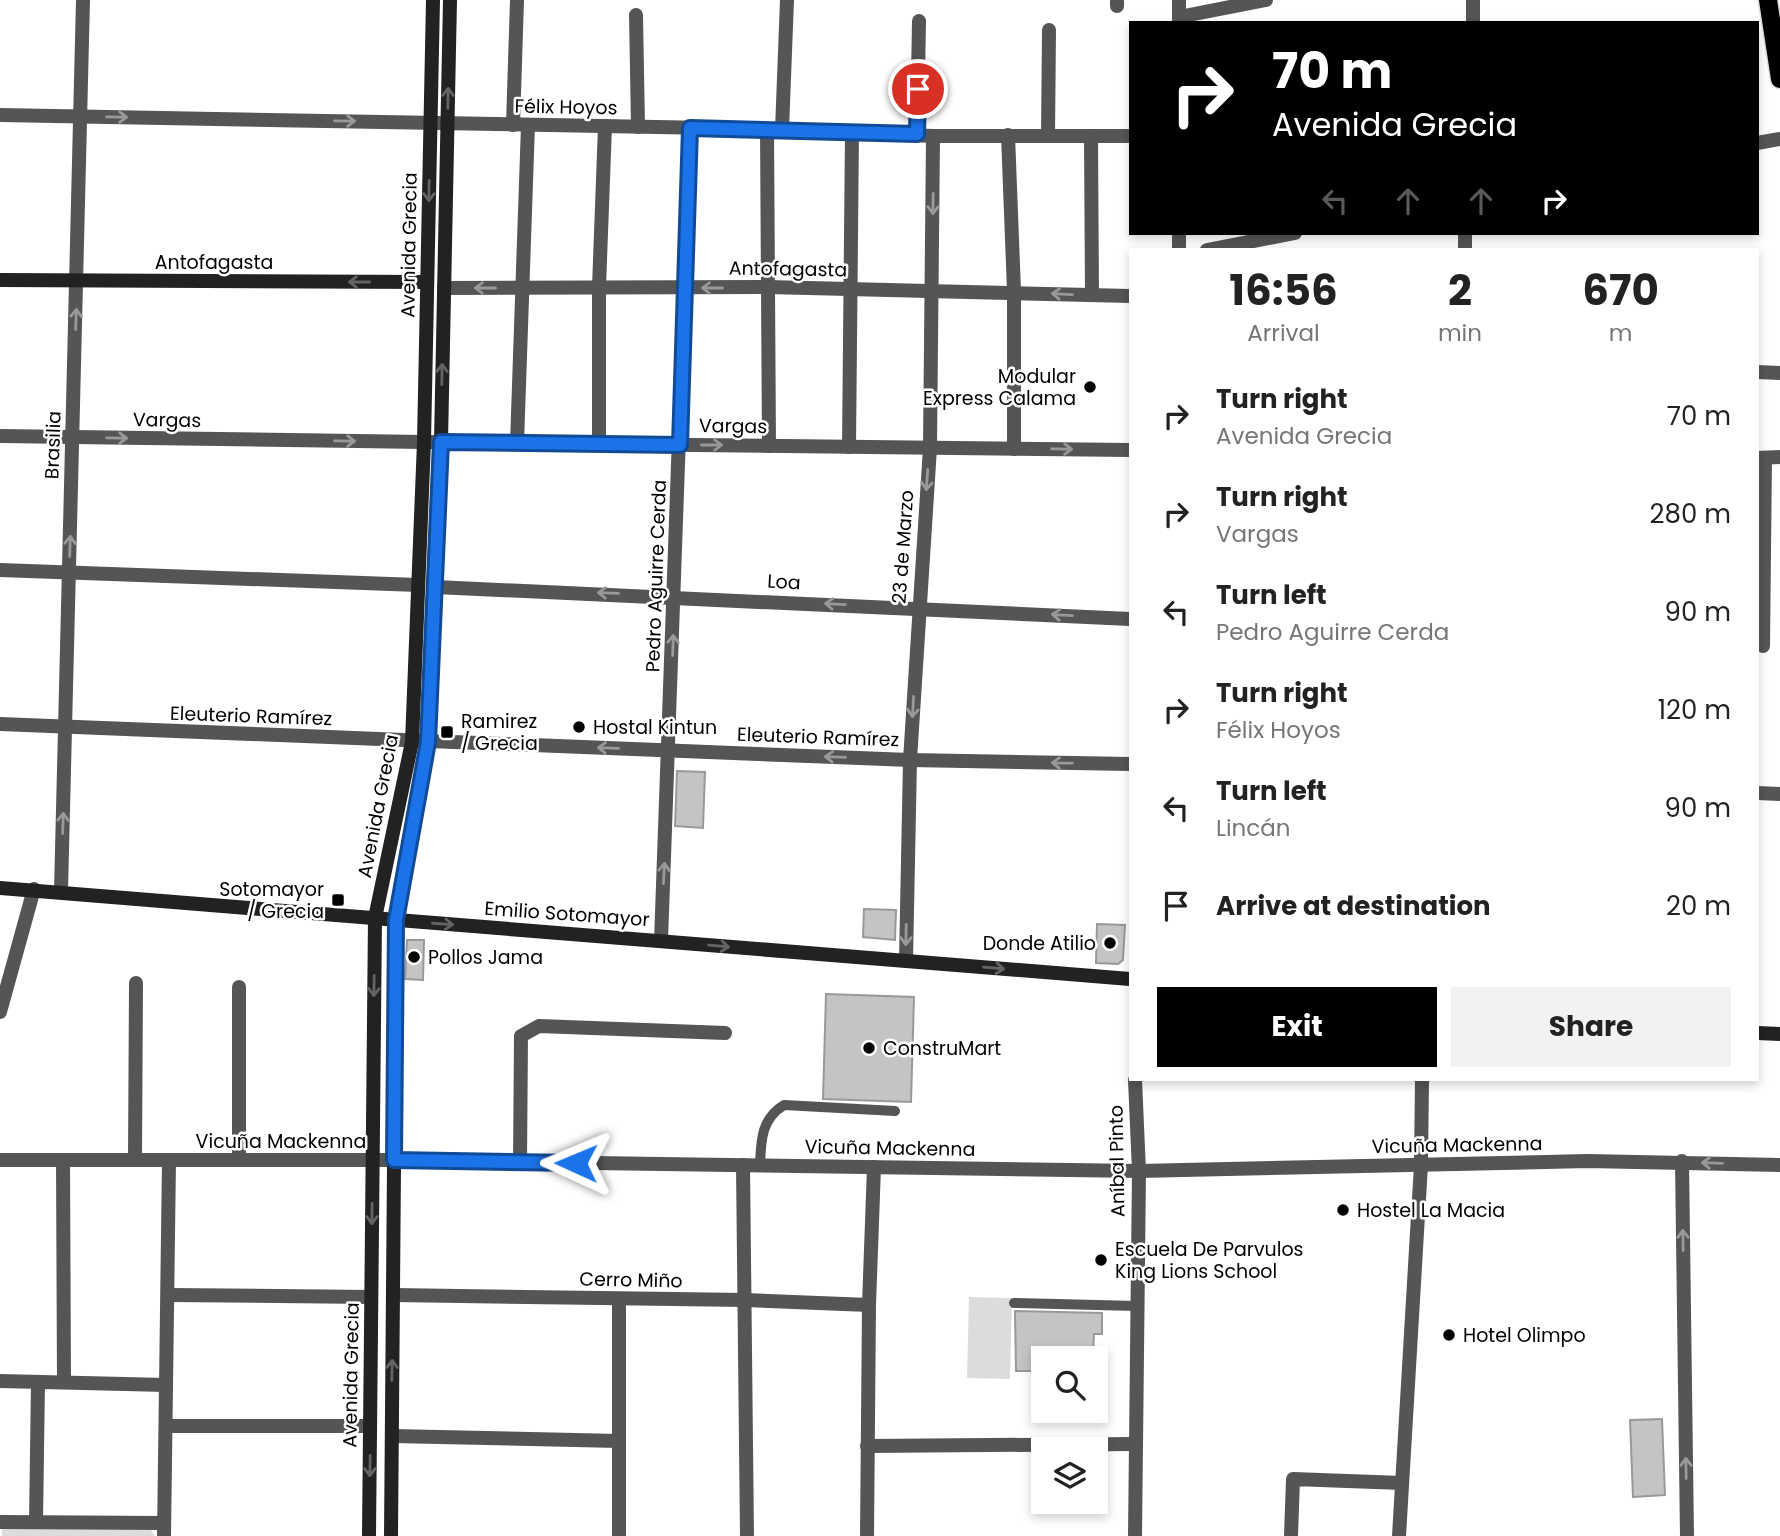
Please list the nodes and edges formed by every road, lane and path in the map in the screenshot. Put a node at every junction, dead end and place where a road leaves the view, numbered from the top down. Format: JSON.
{"nodes":[{"id":1,"x":83,"y":0,"type":"edge"},
{"id":2,"x":433,"y":0,"type":"edge"},
{"id":3,"x":450,"y":0,"type":"edge"},
{"id":4,"x":517,"y":0,"type":"edge"},
{"id":5,"x":787,"y":0,"type":"edge"},
{"id":6,"x":1179,"y":0,"type":"edge"},
{"id":7,"x":1266,"y":0,"type":"edge"},
{"id":8,"x":1473,"y":0,"type":"edge"},
{"id":9,"x":1768,"y":0,"type":"edge"},
{"id":10,"x":636,"y":15,"type":"dead end"},
{"id":11,"x":1179,"y":20,"type":"edge"},
{"id":12,"x":919,"y":21,"type":"dead end"},
{"id":13,"x":1473,"y":21,"type":"edge"},
{"id":14,"x":1049,"y":30,"type":"dead end"},
{"id":15,"x":1780,"y":79,"type":"edge"},
{"id":16,"x":0,"y":115,"type":"edge"},
{"id":17,"x":80,"y":116,"type":"junction"},
{"id":18,"x":430,"y":123,"type":"junction"},
{"id":19,"x":448,"y":124,"type":"junction"},
{"id":20,"x":520,"y":125,"type":"junction"},
{"id":21,"x":605,"y":127,"type":"junction"},
{"id":22,"x":638,"y":127,"type":"junction"},
{"id":23,"x":690,"y":128,"type":"junction"},
{"id":24,"x":775,"y":130,"type":"junction"},
{"id":25,"x":852,"y":131,"type":"junction"},
{"id":26,"x":917,"y":134,"type":"junction"},
{"id":27,"x":1008,"y":135,"type":"junction"},
{"id":28,"x":1048,"y":135,"type":"junction"},
{"id":29,"x":933,"y":136,"type":"junction"},
{"id":30,"x":1091,"y":136,"type":"junction"},
{"id":31,"x":1129,"y":136,"type":"edge"},
{"id":32,"x":1780,"y":139,"type":"edge"},
{"id":33,"x":1759,"y":143,"type":"edge"},
{"id":34,"x":1285,"y":235,"type":"edge"},
{"id":35,"x":1217,"y":248,"type":"edge"},
{"id":36,"x":0,"y":281,"type":"edge"},
{"id":37,"x":77,"y":281,"type":"junction"},
{"id":38,"x":427,"y":282,"type":"junction"},
{"id":39,"x":599,"y":287,"type":"junction"},
{"id":40,"x":768,"y":287,"type":"junction"},
{"id":41,"x":444,"y":288,"type":"junction"},
{"id":42,"x":522,"y":288,"type":"junction"},
{"id":43,"x":683,"y":288,"type":"junction"},
{"id":44,"x":851,"y":289,"type":"junction"},
{"id":45,"x":932,"y":291,"type":"junction"},
{"id":46,"x":1014,"y":291,"type":"junction"},
{"id":47,"x":1092,"y":295,"type":"junction"},
{"id":48,"x":1129,"y":296,"type":"edge"},
{"id":49,"x":1759,"y":372,"type":"edge"},
{"id":50,"x":1780,"y":373,"type":"edge"},
{"id":51,"x":0,"y":436,"type":"edge"},
{"id":52,"x":73,"y":438,"type":"junction"},
{"id":53,"x":424,"y":442,"type":"junction"},
{"id":54,"x":441,"y":442,"type":"junction"},
{"id":55,"x":517,"y":443,"type":"junction"},
{"id":56,"x":598,"y":444,"type":"junction"},
{"id":57,"x":680,"y":445,"type":"junction"},
{"id":58,"x":769,"y":446,"type":"junction"},
{"id":59,"x":849,"y":447,"type":"junction"},
{"id":60,"x":930,"y":448,"type":"junction"},
{"id":61,"x":1014,"y":449,"type":"junction"},
{"id":62,"x":1129,"y":450,"type":"edge"},
{"id":63,"x":1780,"y":457,"type":"edge"},
{"id":64,"x":1761,"y":458,"type":"edge"},
{"id":65,"x":0,"y":570,"type":"edge"},
{"id":66,"x":69,"y":574,"type":"junction"},
{"id":67,"x":418,"y":586,"type":"junction"},
{"id":68,"x":436,"y":587,"type":"junction"},
{"id":69,"x":675,"y":595,"type":"junction"},
{"id":70,"x":918,"y":608,"type":"junction"},
{"id":71,"x":1129,"y":619,"type":"edge"},
{"id":72,"x":1763,"y":646,"type":"dead end"},
{"id":73,"x":0,"y":724,"type":"edge"},
{"id":74,"x":65,"y":727,"type":"junction"},
{"id":75,"x":412,"y":742,"type":"junction"},
{"id":76,"x":428,"y":742,"type":"junction"},
{"id":77,"x":669,"y":751,"type":"junction"},
{"id":78,"x":910,"y":760,"type":"junction"},
{"id":79,"x":1129,"y":764,"type":"edge"},
{"id":80,"x":1759,"y":793,"type":"edge"},
{"id":81,"x":1780,"y":794,"type":"edge"},
{"id":82,"x":0,"y":888,"type":"edge"},
{"id":83,"x":34,"y":890,"type":"junction"},
{"id":84,"x":61,"y":891,"type":"junction"},
{"id":85,"x":375,"y":918,"type":"junction"},
{"id":86,"x":396,"y":920,"type":"junction"},
{"id":87,"x":661,"y":941,"type":"junction"},
{"id":88,"x":906,"y":961,"type":"junction"},
{"id":89,"x":1129,"y":979,"type":"edge"},
{"id":90,"x":136,"y":983,"type":"dead end"},
{"id":91,"x":240,"y":987,"type":"dead end"},
{"id":92,"x":0,"y":1012,"type":"edge"},
{"id":93,"x":725,"y":1033,"type":"dead end"},
{"id":94,"x":1759,"y":1033,"type":"edge"},
{"id":95,"x":1780,"y":1034,"type":"edge"},
{"id":96,"x":1135,"y":1081,"type":"edge"},
{"id":97,"x":1422,"y":1081,"type":"edge"},
{"id":98,"x":895,"y":1111,"type":"dead end"},
{"id":99,"x":0,"y":1160,"type":"edge"},
{"id":100,"x":63,"y":1160,"type":"junction"},
{"id":101,"x":135,"y":1160,"type":"junction"},
{"id":102,"x":169,"y":1160,"type":"junction"},
{"id":103,"x":239,"y":1160,"type":"junction"},
{"id":104,"x":373,"y":1160,"type":"junction"},
{"id":105,"x":394,"y":1160,"type":"junction"},
{"id":106,"x":1682,"y":1161,"type":"junction"},
{"id":107,"x":520,"y":1162,"type":"junction"},
{"id":108,"x":743,"y":1165,"type":"junction"},
{"id":109,"x":1421,"y":1165,"type":"junction"},
{"id":110,"x":1780,"y":1165,"type":"edge"},
{"id":111,"x":760,"y":1166,"type":"junction"},
{"id":112,"x":874,"y":1167,"type":"junction"},
{"id":113,"x":1139,"y":1171,"type":"junction"},
{"id":114,"x":168,"y":1295,"type":"junction"},
{"id":115,"x":393,"y":1295,"type":"junction"},
{"id":116,"x":372,"y":1297,"type":"junction"},
{"id":117,"x":620,"y":1300,"type":"junction"},
{"id":118,"x":746,"y":1300,"type":"junction"},
{"id":119,"x":1014,"y":1303,"type":"dead end"},
{"id":120,"x":869,"y":1305,"type":"junction"},
{"id":121,"x":1137,"y":1306,"type":"junction"},
{"id":122,"x":0,"y":1381,"type":"edge"},
{"id":123,"x":38,"y":1382,"type":"junction"},
{"id":124,"x":64,"y":1382,"type":"junction"},
{"id":125,"x":166,"y":1385,"type":"junction"},
{"id":126,"x":166,"y":1426,"type":"junction"},
{"id":127,"x":370,"y":1426,"type":"junction"},
{"id":128,"x":392,"y":1436,"type":"junction"},
{"id":129,"x":619,"y":1441,"type":"junction"},
{"id":130,"x":1134,"y":1444,"type":"junction"},
{"id":131,"x":867,"y":1446,"type":"junction"},
{"id":132,"x":1402,"y":1483,"type":"junction"},
{"id":133,"x":0,"y":1522,"type":"edge"},
{"id":134,"x":36,"y":1522,"type":"junction"},
{"id":135,"x":164,"y":1529,"type":"edge"},
{"id":136,"x":369,"y":1536,"type":"edge"},
{"id":137,"x":391,"y":1536,"type":"edge"},
{"id":138,"x":619,"y":1536,"type":"edge"},
{"id":139,"x":747,"y":1536,"type":"edge"},
{"id":140,"x":867,"y":1536,"type":"edge"},
{"id":141,"x":1135,"y":1536,"type":"edge"},
{"id":142,"x":1291,"y":1536,"type":"edge"},
{"id":143,"x":1399,"y":1536,"type":"edge"},
{"id":144,"x":1686,"y":1536,"type":"edge"}],
"edges":[{"from":1,"to":17,"type":"street","name":"Brasilia"},
{"from":2,"to":18,"type":"main road","name":"Avenida Grecia"},
{"from":19,"to":3,"type":"main road","name":"Avenida Grecia","one_way":true},
{"from":4,"to":20,"type":"street"},
{"from":5,"to":24,"type":"street"},
{"from":6,"to":11,"type":"street"},
{"from":7,"to":11,"type":"street"},
{"from":8,"to":13,"type":"street"},
{"from":9,"to":15,"type":"main road"},
{"from":10,"to":22,"type":"street"},
{"from":12,"to":26,"type":"street"},
{"from":14,"to":28,"type":"street"},
{"from":16,"to":17,"type":"street","name":"Félix Hoyos"},
{"from":17,"to":18,"type":"street","name":"Félix Hoyos","one_way":true},
{"from":17,"to":37,"type":"street","name":"Brasilia"},
{"from":18,"to":19,"type":"street","name":"Félix Hoyos"},
{"from":18,"to":38,"type":"main road","name":"Avenida Grecia","one_way":true},
{"from":19,"to":20,"type":"street","name":"Félix Hoyos"},
{"from":19,"to":41,"type":"main road","name":"Avenida Grecia"},
{"from":20,"to":21,"type":"street","name":"Félix Hoyos"},
{"from":20,"to":42,"type":"street"},
{"from":21,"to":22,"type":"street","name":"Félix Hoyos"},
{"from":21,"to":39,"type":"street"},
{"from":22,"to":23,"type":"street","name":"Félix Hoyos"},
{"from":23,"to":24,"type":"street","name":"Félix Hoyos"},
{"from":23,"to":43,"type":"street","name":"Pedro Aguirre Cerda"},
{"from":24,"to":25,"type":"street","name":"Félix Hoyos"},
{"from":24,"to":40,"type":"street"},
{"from":25,"to":26,"type":"street","name":"Félix Hoyos"},
{"from":25,"to":44,"type":"street"},
{"from":26,"to":29,"type":"street","name":"Félix Hoyos"},
{"from":27,"to":28,"type":"street","name":"Félix Hoyos"},
{"from":27,"to":29,"type":"street","name":"Félix Hoyos"},
{"from":27,"to":46,"type":"street"},
{"from":28,"to":30,"type":"street","name":"Félix Hoyos"},
{"from":29,"to":45,"type":"street","name":"23 de Marzo","one_way":true},
{"from":30,"to":31,"type":"street","name":"Félix Hoyos"},
{"from":30,"to":47,"type":"street"},
{"from":32,"to":33,"type":"street"},
{"from":34,"to":35,"type":"street"},
{"from":36,"to":37,"type":"main road","name":"Antofagasta"},
{"from":38,"to":37,"type":"main road","name":"Antofagasta","one_way":true},
{"from":52,"to":37,"type":"street","name":"Brasilia","one_way":true},
{"from":38,"to":53,"type":"main road","name":"Avenida Grecia"},
{"from":39,"to":42,"type":"street","name":"Antofagasta"},
{"from":39,"to":43,"type":"street","name":"Antofagasta"},
{"from":39,"to":56,"type":"street"},
{"from":40,"to":43,"type":"street","name":"Antofagasta","one_way":true},
{"from":40,"to":44,"type":"street","name":"Antofagasta"},
{"from":40,"to":58,"type":"street"},
{"from":42,"to":41,"type":"street","name":"Antofagasta","one_way":true},
{"from":54,"to":41,"type":"main road","name":"Avenida Grecia","one_way":true},
{"from":42,"to":55,"type":"street"},
{"from":43,"to":57,"type":"street","name":"Pedro Aguirre Cerda"},
{"from":44,"to":45,"type":"street","name":"Antofagasta"},
{"from":44,"to":59,"type":"street"},
{"from":45,"to":46,"type":"street","name":"Antofagasta"},
{"from":45,"to":60,"type":"street","name":"23 de Marzo"},
{"from":47,"to":46,"type":"street","name":"Antofagasta","one_way":true},
{"from":46,"to":61,"type":"street"},
{"from":47,"to":48,"type":"street","name":"Antofagasta"},
{"from":49,"to":50,"type":"street"},
{"from":51,"to":52,"type":"street","name":"Vargas"},
{"from":52,"to":53,"type":"street","name":"Vargas","one_way":true},
{"from":66,"to":52,"type":"street","name":"Brasilia","one_way":true},
{"from":53,"to":54,"type":"street","name":"Vargas"},
{"from":53,"to":67,"type":"main road","name":"Avenida Grecia"},
{"from":54,"to":55,"type":"street","name":"Vargas"},
{"from":54,"to":68,"type":"main road","name":"Avenida Grecia"},
{"from":55,"to":56,"type":"street","name":"Vargas"},
{"from":56,"to":57,"type":"street","name":"Vargas"},
{"from":57,"to":58,"type":"street","name":"Vargas","one_way":true},
{"from":57,"to":69,"type":"street","name":"Pedro Aguirre Cerda"},
{"from":58,"to":59,"type":"street","name":"Vargas"},
{"from":59,"to":60,"type":"street","name":"Vargas"},
{"from":60,"to":61,"type":"street","name":"Vargas"},
{"from":60,"to":70,"type":"street","name":"23 de Marzo","one_way":true},
{"from":61,"to":62,"type":"street","name":"Vargas","one_way":true},
{"from":63,"to":64,"type":"street"},
{"from":64,"to":72,"type":"street"},
{"from":65,"to":66,"type":"street"},
{"from":66,"to":67,"type":"street"},
{"from":66,"to":74,"type":"street","name":"Brasilia"},
{"from":67,"to":75,"type":"main road","name":"Avenida Grecia"},
{"from":69,"to":68,"type":"street","name":"Loa","one_way":true},
{"from":68,"to":76,"type":"main road","name":"Avenida Grecia"},
{"from":70,"to":69,"type":"street","name":"Loa","one_way":true},
{"from":77,"to":69,"type":"street","name":"Pedro Aguirre Cerda","one_way":true},
{"from":71,"to":70,"type":"street","name":"Loa","one_way":true},
{"from":70,"to":78,"type":"street","name":"23 de Marzo","one_way":true},
{"from":73,"to":74,"type":"street","name":"Eleuterio Ramírez"},
{"from":74,"to":75,"type":"street","name":"Eleuterio Ramírez"},
{"from":84,"to":74,"type":"street","name":"Brasilia","one_way":true},
{"from":75,"to":76,"type":"street","name":"Eleuterio Ramírez"},
{"from":75,"to":85,"type":"main road","name":"Avenida Grecia"},
{"from":77,"to":76,"type":"street","name":"Eleuterio Ramírez","one_way":true},
{"from":76,"to":86,"type":"main road","name":"Avenida Grecia"},
{"from":78,"to":77,"type":"street","name":"Eleuterio Ramírez","one_way":true},
{"from":87,"to":77,"type":"street","name":"Pedro Aguirre Cerda","one_way":true},
{"from":79,"to":78,"type":"street","name":"Eleuterio Ramírez","one_way":true},
{"from":78,"to":88,"type":"street","name":"23 de Marzo","one_way":true},
{"from":80,"to":81,"type":"street"},
{"from":82,"to":83,"type":"main road","name":"Emilio Sotomayor"},
{"from":83,"to":84,"type":"main road","name":"Emilio Sotomayor"},
{"from":83,"to":92,"type":"street"},
{"from":84,"to":85,"type":"main road","name":"Emilio Sotomayor"},
{"from":85,"to":86,"type":"main road","name":"Emilio Sotomayor"},
{"from":85,"to":104,"type":"main road","name":"Avenida Grecia","one_way":true},
{"from":86,"to":87,"type":"main road","name":"Emilio Sotomayor","one_way":true},
{"from":86,"to":105,"type":"main road","name":"Avenida Grecia"},
{"from":87,"to":88,"type":"main road","name":"Emilio Sotomayor","one_way":true},
{"from":88,"to":89,"type":"main road","name":"Emilio Sotomayor","one_way":true},
{"from":90,"to":101,"type":"street"},
{"from":91,"to":103,"type":"street"},
{"from":93,"to":107,"type":"street"},
{"from":94,"to":95,"type":"main road"},
{"from":96,"to":113,"type":"street","name":"Aníbal Pinto"},
{"from":97,"to":109,"type":"street"},
{"from":98,"to":111,"type":"lane"},
{"from":99,"to":100,"type":"street","name":"Vicuña Mackenna"},
{"from":100,"to":101,"type":"street","name":"Vicuña Mackenna"},
{"from":100,"to":124,"type":"street"},
{"from":101,"to":102,"type":"street","name":"Vicuña Mackenna"},
{"from":102,"to":103,"type":"street","name":"Vicuña Mackenna"},
{"from":102,"to":114,"type":"street"},
{"from":103,"to":104,"type":"street","name":"Vicuña Mackenna"},
{"from":104,"to":105,"type":"street","name":"Vicuña Mackenna"},
{"from":104,"to":116,"type":"main road","name":"Avenida Grecia","one_way":true},
{"from":105,"to":107,"type":"street","name":"Vicuña Mackenna"},
{"from":105,"to":115,"type":"main road","name":"Avenida Grecia"},
{"from":106,"to":109,"type":"street","name":"Vicuña Mackenna"},
{"from":110,"to":106,"type":"street","name":"Vicuña Mackenna","one_way":true},
{"from":144,"to":106,"type":"street","one_way":true},
{"from":107,"to":108,"type":"street","name":"Vicuña Mackenna"},
{"from":108,"to":111,"type":"street","name":"Vicuña Mackenna"},
{"from":108,"to":118,"type":"street"},
{"from":109,"to":113,"type":"street","name":"Vicuña Mackenna"},
{"from":109,"to":132,"type":"street"},
{"from":111,"to":112,"type":"street","name":"Vicuña Mackenna"},
{"from":112,"to":113,"type":"street","name":"Vicuña Mackenna"},
{"from":112,"to":120,"type":"street"},
{"from":113,"to":121,"type":"street","name":"Aníbal Pinto"},
{"from":114,"to":116,"type":"street"},
{"from":114,"to":125,"type":"street"},
{"from":115,"to":117,"type":"street","name":"Cerro Miño"},
{"from":128,"to":115,"type":"main road","name":"Avenida Grecia","one_way":true},
{"from":116,"to":127,"type":"main road","name":"Avenida Grecia"},
{"from":117,"to":118,"type":"street","name":"Cerro Miño"},
{"from":117,"to":129,"type":"street"},
{"from":118,"to":120,"type":"street","name":"Cerro Miño"},
{"from":118,"to":139,"type":"street"},
{"from":119,"to":121,"type":"lane"},
{"from":120,"to":131,"type":"street"},
{"from":121,"to":130,"type":"street","name":"Aníbal Pinto"},
{"from":122,"to":123,"type":"street"},
{"from":123,"to":124,"type":"street"},
{"from":123,"to":134,"type":"street"},
{"from":124,"to":125,"type":"street"},
{"from":125,"to":126,"type":"street"},
{"from":126,"to":127,"type":"street"},
{"from":126,"to":135,"type":"street"},
{"from":127,"to":136,"type":"main road","name":"Avenida Grecia","one_way":true},
{"from":128,"to":129,"type":"street"},
{"from":128,"to":137,"type":"main road","name":"Avenida Grecia"},
{"from":129,"to":138,"type":"street"},
{"from":130,"to":131,"type":"street"},
{"from":130,"to":141,"type":"street","name":"Aníbal Pinto"},
{"from":131,"to":140,"type":"street"},
{"from":132,"to":142,"type":"street"},
{"from":132,"to":143,"type":"street"},
{"from":133,"to":134,"type":"street"},
{"from":134,"to":135,"type":"street"}]}
